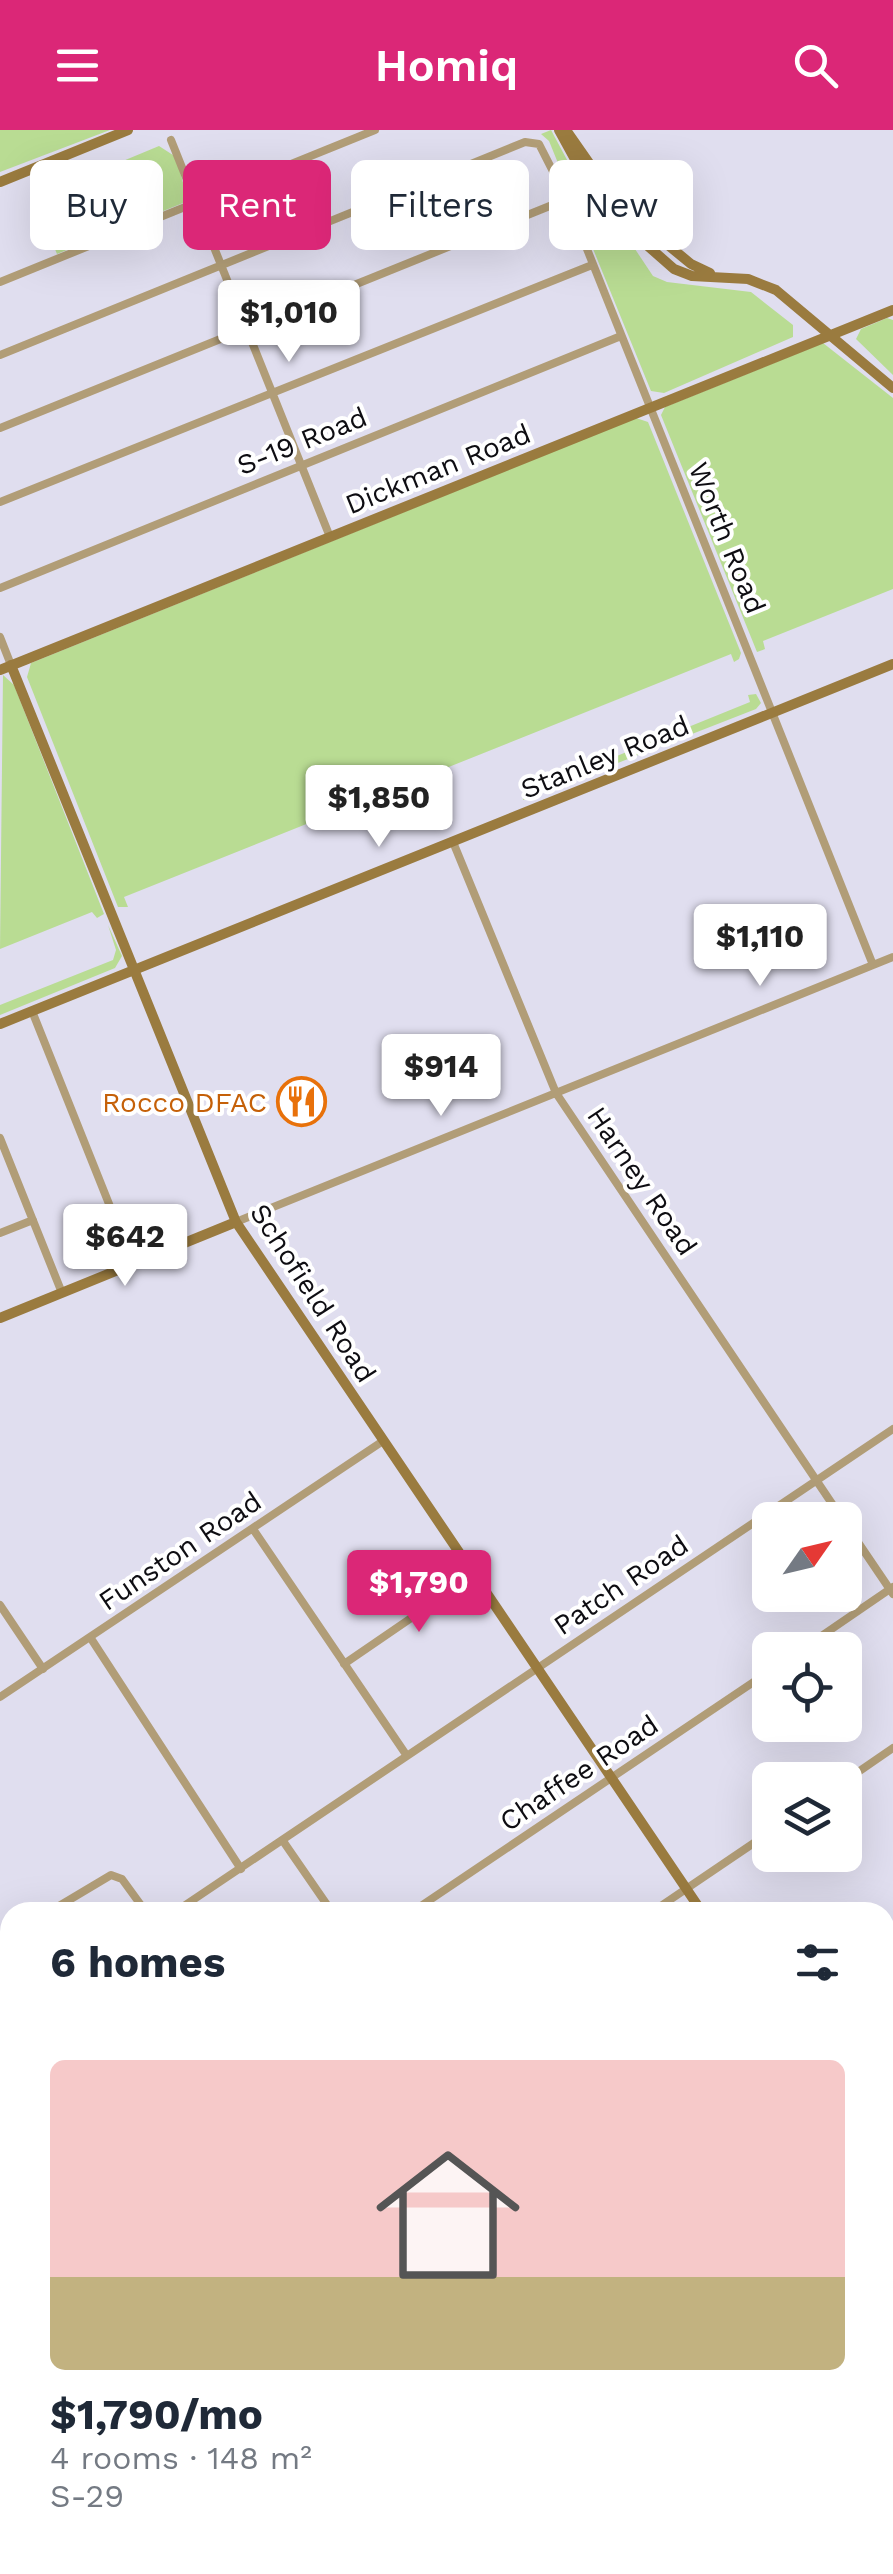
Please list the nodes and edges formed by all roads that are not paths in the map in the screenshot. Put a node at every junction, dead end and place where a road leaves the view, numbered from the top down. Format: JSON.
{"nodes":[{"id":1,"x":128,"y":130,"type":"edge"},
{"id":2,"x":375,"y":130,"type":"edge"},
{"id":3,"x":563,"y":130,"type":"edge"},
{"id":4,"x":171,"y":140,"type":"dead end"},
{"id":5,"x":302,"y":160,"type":"edge"},
{"id":6,"x":551,"y":160,"type":"edge"},
{"id":7,"x":183,"y":171,"type":"edge"},
{"id":8,"x":0,"y":182,"type":"edge"},
{"id":9,"x":549,"y":206,"type":"edge"},
{"id":10,"x":183,"y":209,"type":"edge"},
{"id":11,"x":214,"y":250,"type":"edge"},
{"id":12,"x":586,"y":250,"type":"edge"},
{"id":13,"x":220,"y":265,"type":"junction"},
{"id":14,"x":592,"y":265,"type":"junction"},
{"id":15,"x":711,"y":274,"type":"junction"},
{"id":16,"x":0,"y":282,"type":"edge"},
{"id":17,"x":893,"y":310,"type":"edge"},
{"id":18,"x":246,"y":329,"type":"junction"},
{"id":19,"x":830,"y":335,"type":"junction"},
{"id":20,"x":621,"y":336,"type":"junction"},
{"id":21,"x":0,"y":354,"type":"edge"},
{"id":22,"x":893,"y":388,"type":"edge"},
{"id":23,"x":272,"y":392,"type":"junction"},
{"id":24,"x":650,"y":408,"type":"junction"},
{"id":25,"x":0,"y":428,"type":"edge"},
{"id":26,"x":302,"y":465,"type":"junction"},
{"id":27,"x":0,"y":502,"type":"edge"},
{"id":28,"x":330,"y":537,"type":"junction"},
{"id":29,"x":0,"y":588,"type":"edge"},
{"id":30,"x":0,"y":637,"type":"edge"},
{"id":31,"x":893,"y":664,"type":"edge"},
{"id":32,"x":6,"y":668,"type":"edge"},
{"id":33,"x":773,"y":713,"type":"junction"},
{"id":34,"x":453,"y":842,"type":"junction"},
{"id":35,"x":893,"y":957,"type":"edge"},
{"id":36,"x":873,"y":965,"type":"junction"},
{"id":37,"x":134,"y":970,"type":"junction"},
{"id":38,"x":32,"y":1012,"type":"junction"},
{"id":39,"x":0,"y":1024,"type":"edge"},
{"id":40,"x":556,"y":1092,"type":"junction"},
{"id":41,"x":0,"y":1138,"type":"edge"},
{"id":42,"x":33,"y":1220,"type":"junction"},
{"id":43,"x":236,"y":1222,"type":"junction"},
{"id":44,"x":0,"y":1233,"type":"edge"},
{"id":45,"x":133,"y":1264,"type":"junction"},
{"id":46,"x":62,"y":1293,"type":"junction"},
{"id":47,"x":0,"y":1318,"type":"edge"},
{"id":48,"x":893,"y":1429,"type":"edge"},
{"id":49,"x":384,"y":1442,"type":"junction"},
{"id":50,"x":816,"y":1481,"type":"junction"},
{"id":51,"x":831,"y":1502,"type":"edge"},
{"id":52,"x":253,"y":1529,"type":"junction"},
{"id":53,"x":862,"y":1547,"type":"edge"},
{"id":54,"x":474,"y":1576,"type":"junction"},
{"id":55,"x":892,"y":1590,"type":"edge"},
{"id":56,"x":0,"y":1605,"type":"edge"},
{"id":57,"x":828,"y":1632,"type":"edge"},
{"id":58,"x":90,"y":1638,"type":"junction"},
{"id":59,"x":344,"y":1664,"type":"junction"},
{"id":60,"x":537,"y":1668,"type":"junction"},
{"id":61,"x":43,"y":1669,"type":"junction"},
{"id":62,"x":752,"y":1683,"type":"edge"},
{"id":63,"x":0,"y":1697,"type":"edge"},
{"id":64,"x":893,"y":1748,"type":"edge"},
{"id":65,"x":408,"y":1756,"type":"junction"},
{"id":66,"x":862,"y":1769,"type":"edge"},
{"id":67,"x":612,"y":1778,"type":"junction"},
{"id":68,"x":283,"y":1840,"type":"junction"},
{"id":69,"x":752,"y":1844,"type":"edge"},
{"id":70,"x":242,"y":1868,"type":"junction"},
{"id":71,"x":686,"y":1889,"type":"junction"},
{"id":72,"x":64,"y":1902,"type":"edge"},
{"id":73,"x":138,"y":1902,"type":"edge"},
{"id":74,"x":190,"y":1902,"type":"edge"},
{"id":75,"x":325,"y":1902,"type":"edge"},
{"id":76,"x":427,"y":1902,"type":"edge"},
{"id":77,"x":667,"y":1902,"type":"edge"},
{"id":78,"x":695,"y":1902,"type":"edge"}],
"edges":[{"from":1,"to":8,"type":"street"},
{"from":2,"to":5,"type":"street"},
{"from":3,"to":15,"type":"street"},
{"from":3,"to":15,"type":"street"},
{"from":4,"to":7,"type":"street"},
{"from":6,"to":13,"type":"street","name":"Worth Road"},
{"from":9,"to":18,"type":"street"},
{"from":10,"to":16,"type":"street"},
{"from":11,"to":13,"type":"street"},
{"from":12,"to":14,"type":"street","name":"Worth Road"},
{"from":13,"to":18,"type":"street"},
{"from":13,"to":21,"type":"street"},
{"from":14,"to":20,"type":"street","name":"Worth Road"},
{"from":14,"to":23,"type":"street"},
{"from":15,"to":19,"type":"street"},
{"from":17,"to":19,"type":"street","name":"Dickman Road"},
{"from":18,"to":23,"type":"street"},
{"from":18,"to":25,"type":"street"},
{"from":19,"to":22,"type":"street"},
{"from":19,"to":24,"type":"street","name":"Dickman Road"},
{"from":20,"to":24,"type":"street","name":"Worth Road"},
{"from":20,"to":26,"type":"street","name":"S-19 Road"},
{"from":23,"to":26,"type":"street"},
{"from":23,"to":27,"type":"street"},
{"from":24,"to":28,"type":"street","name":"Dickman Road"},
{"from":24,"to":33,"type":"street","name":"Worth Road"},
{"from":26,"to":28,"type":"street"},
{"from":26,"to":29,"type":"street","name":"S-19 Road"},
{"from":28,"to":32,"type":"street","name":"Dickman Road"},
{"from":30,"to":32,"type":"street","name":"Schofield Road"},
{"from":31,"to":33,"type":"street","name":"Stanley Road"},
{"from":32,"to":37,"type":"street","name":"Schofield Road"},
{"from":33,"to":34,"type":"street","name":"Stanley Road"},
{"from":33,"to":36,"type":"street","name":"Worth Road"},
{"from":34,"to":37,"type":"street","name":"Stanley Road"},
{"from":34,"to":40,"type":"street","name":"Harney Road"},
{"from":35,"to":36,"type":"street"},
{"from":36,"to":40,"type":"street"},
{"from":37,"to":38,"type":"street","name":"Stanley Road"},
{"from":37,"to":43,"type":"street","name":"Schofield Road"},
{"from":38,"to":39,"type":"street","name":"Stanley Road"},
{"from":38,"to":45,"type":"street"},
{"from":40,"to":43,"type":"street"},
{"from":40,"to":50,"type":"street","name":"Harney Road"},
{"from":41,"to":42,"type":"street"},
{"from":42,"to":44,"type":"street"},
{"from":42,"to":46,"type":"street"},
{"from":43,"to":45,"type":"street"},
{"from":43,"to":49,"type":"street","name":"Schofield Road"},
{"from":45,"to":46,"type":"street"},
{"from":46,"to":47,"type":"street"},
{"from":48,"to":50,"type":"street","name":"Patch Road"},
{"from":49,"to":52,"type":"street","name":"Funston Road"},
{"from":49,"to":54,"type":"street","name":"Schofield Road"},
{"from":50,"to":51,"type":"street","name":"Harney Road"},
{"from":50,"to":60,"type":"street","name":"Patch Road"},
{"from":52,"to":58,"type":"street","name":"Funston Road"},
{"from":52,"to":59,"type":"street"},
{"from":53,"to":55,"type":"street","name":"Harney Road"},
{"from":54,"to":59,"type":"street"},
{"from":54,"to":60,"type":"street","name":"Schofield Road"},
{"from":55,"to":57,"type":"street"},
{"from":56,"to":61,"type":"street"},
{"from":58,"to":61,"type":"street","name":"Funston Road"},
{"from":58,"to":70,"type":"street"},
{"from":59,"to":65,"type":"street"},
{"from":60,"to":65,"type":"street","name":"Patch Road"},
{"from":60,"to":67,"type":"street","name":"Schofield Road"},
{"from":61,"to":63,"type":"street","name":"Funston Road"},
{"from":62,"to":67,"type":"street","name":"Chaffee Road"},
{"from":64,"to":66,"type":"street"},
{"from":65,"to":68,"type":"street","name":"Patch Road"},
{"from":67,"to":71,"type":"street","name":"Schofield Road"},
{"from":67,"to":76,"type":"street","name":"Chaffee Road"},
{"from":68,"to":70,"type":"street","name":"Patch Road"},
{"from":68,"to":75,"type":"street"},
{"from":69,"to":71,"type":"street"},
{"from":70,"to":74,"type":"street","name":"Patch Road"},
{"from":71,"to":77,"type":"street"},
{"from":71,"to":78,"type":"street","name":"Schofield Road"},
{"from":72,"to":73,"type":"street"}]}
